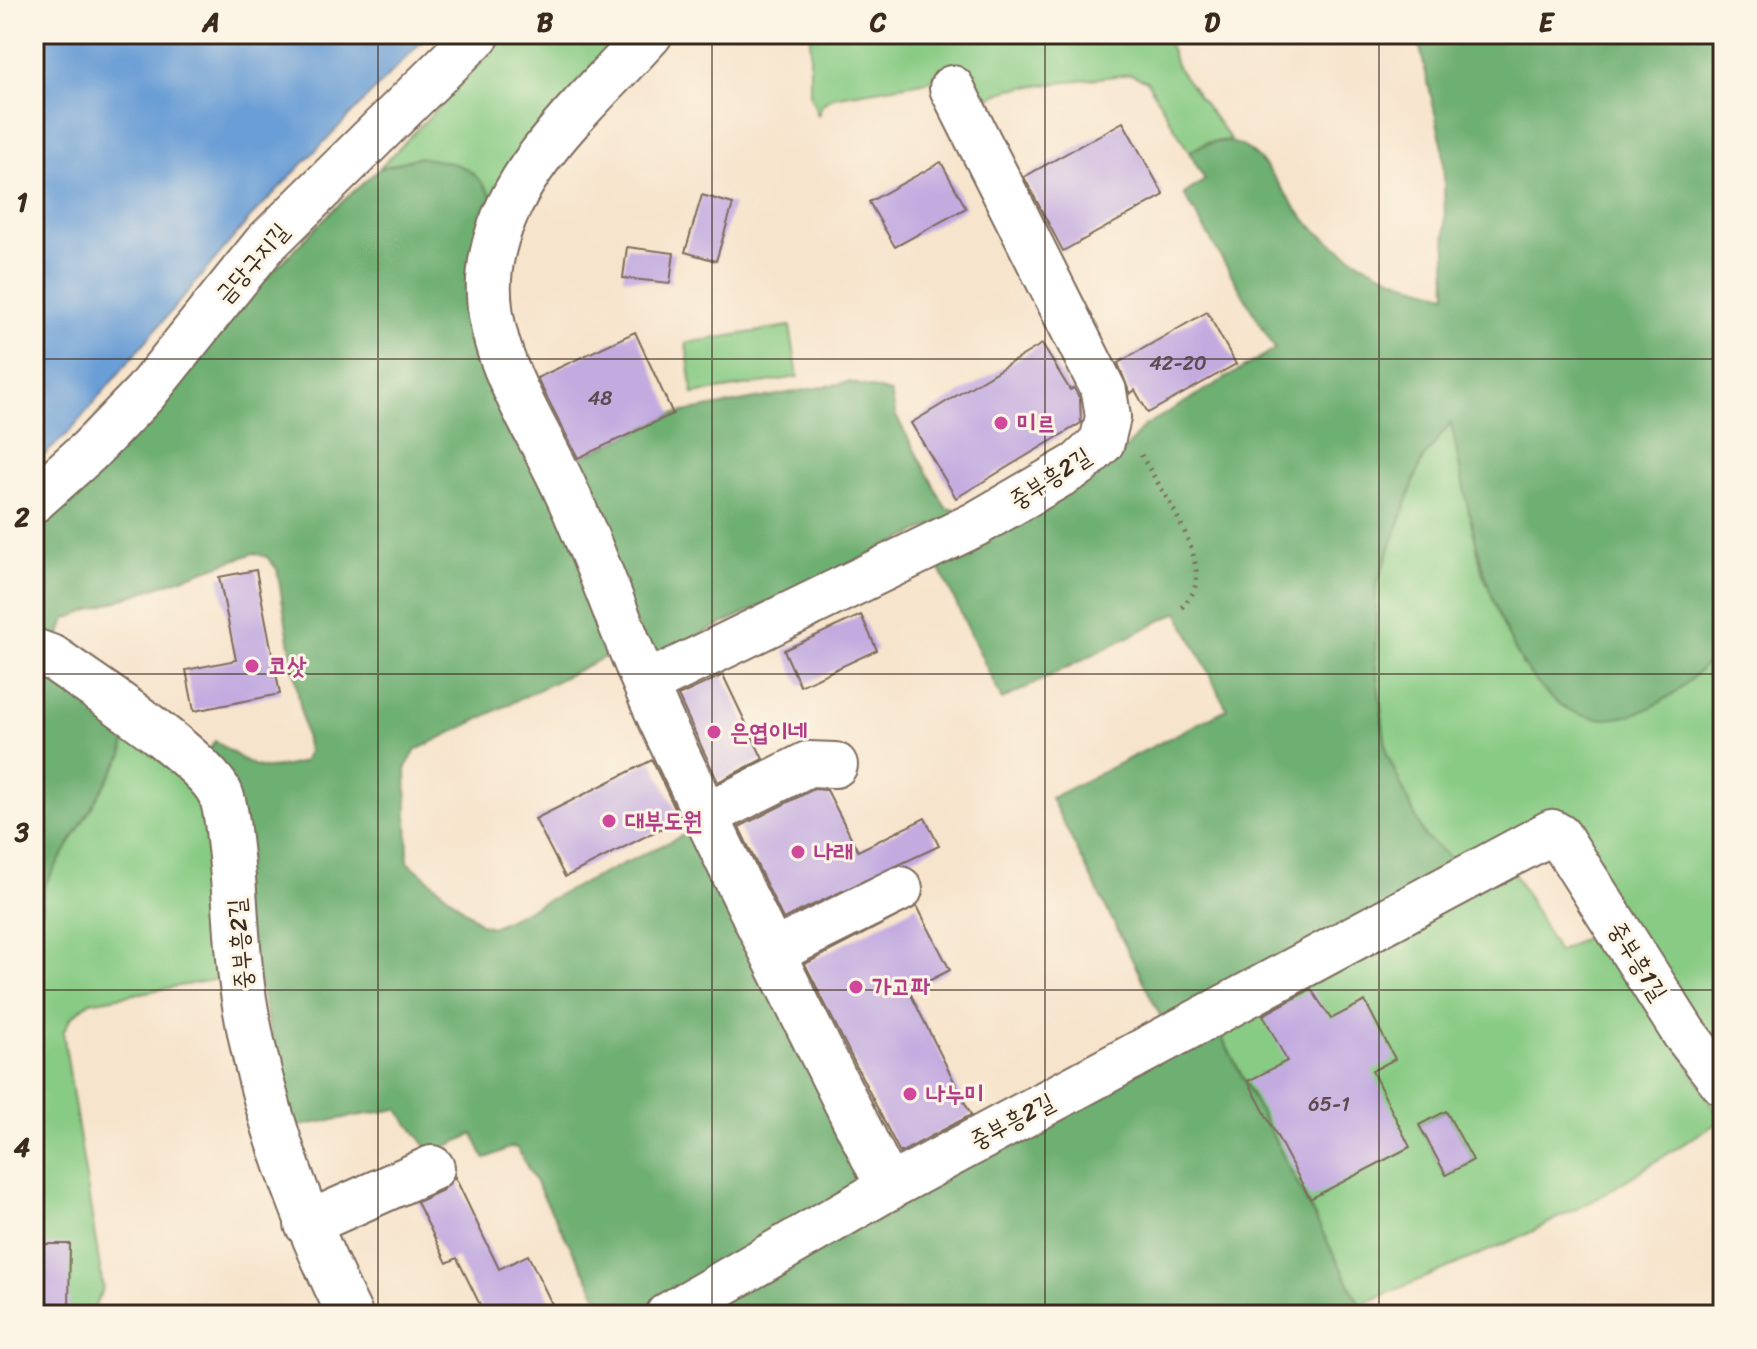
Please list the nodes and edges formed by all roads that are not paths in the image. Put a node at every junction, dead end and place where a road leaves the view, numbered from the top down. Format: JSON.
{"nodes":[{"id":1,"x":478,"y":34,"type":"edge"},
{"id":2,"x":650,"y":34,"type":"edge"},
{"id":3,"x":952,"y":88,"type":"dead end"},
{"id":4,"x":34,"y":500,"type":"edge"},
{"id":5,"x":34,"y":651,"type":"edge"},
{"id":6,"x":646,"y":684,"type":"junction"},
{"id":7,"x":835,"y":765,"type":"dead end"},
{"id":8,"x":707,"y":815,"type":"junction"},
{"id":9,"x":1559,"y":836,"type":"joint"},
{"id":10,"x":900,"y":889,"type":"dead end"},
{"id":11,"x":773,"y":952,"type":"junction"},
{"id":12,"x":1723,"y":1083,"type":"edge"},
{"id":13,"x":432,"y":1168,"type":"dead end"},
{"id":14,"x":889,"y":1188,"type":"junction"},
{"id":15,"x":307,"y":1224,"type":"junction"},
{"id":16,"x":350,"y":1315,"type":"edge"},
{"id":17,"x":668,"y":1315,"type":"edge"}],
"edges":[{"from":1,"to":4,"type":"lane","name":"금당구지길"},
{"from":2,"to":6,"type":"lane"},
{"from":3,"to":6,"type":"lane","name":"중부흥2길"},
{"from":5,"to":15,"type":"lane","name":"중부흥2길"},
{"from":6,"to":8,"type":"lane"},
{"from":7,"to":8,"type":"lane"},
{"from":8,"to":11,"type":"lane"},
{"from":9,"to":12,"type":"lane","name":"중부흥1길"},
{"from":9,"to":14,"type":"lane","name":"중부흥2길"},
{"from":10,"to":11,"type":"lane"},
{"from":11,"to":14,"type":"lane"},
{"from":13,"to":15,"type":"lane"},
{"from":14,"to":17,"type":"lane","name":"중부흥2길"},
{"from":15,"to":16,"type":"lane","name":"중부흥2길"}]}
